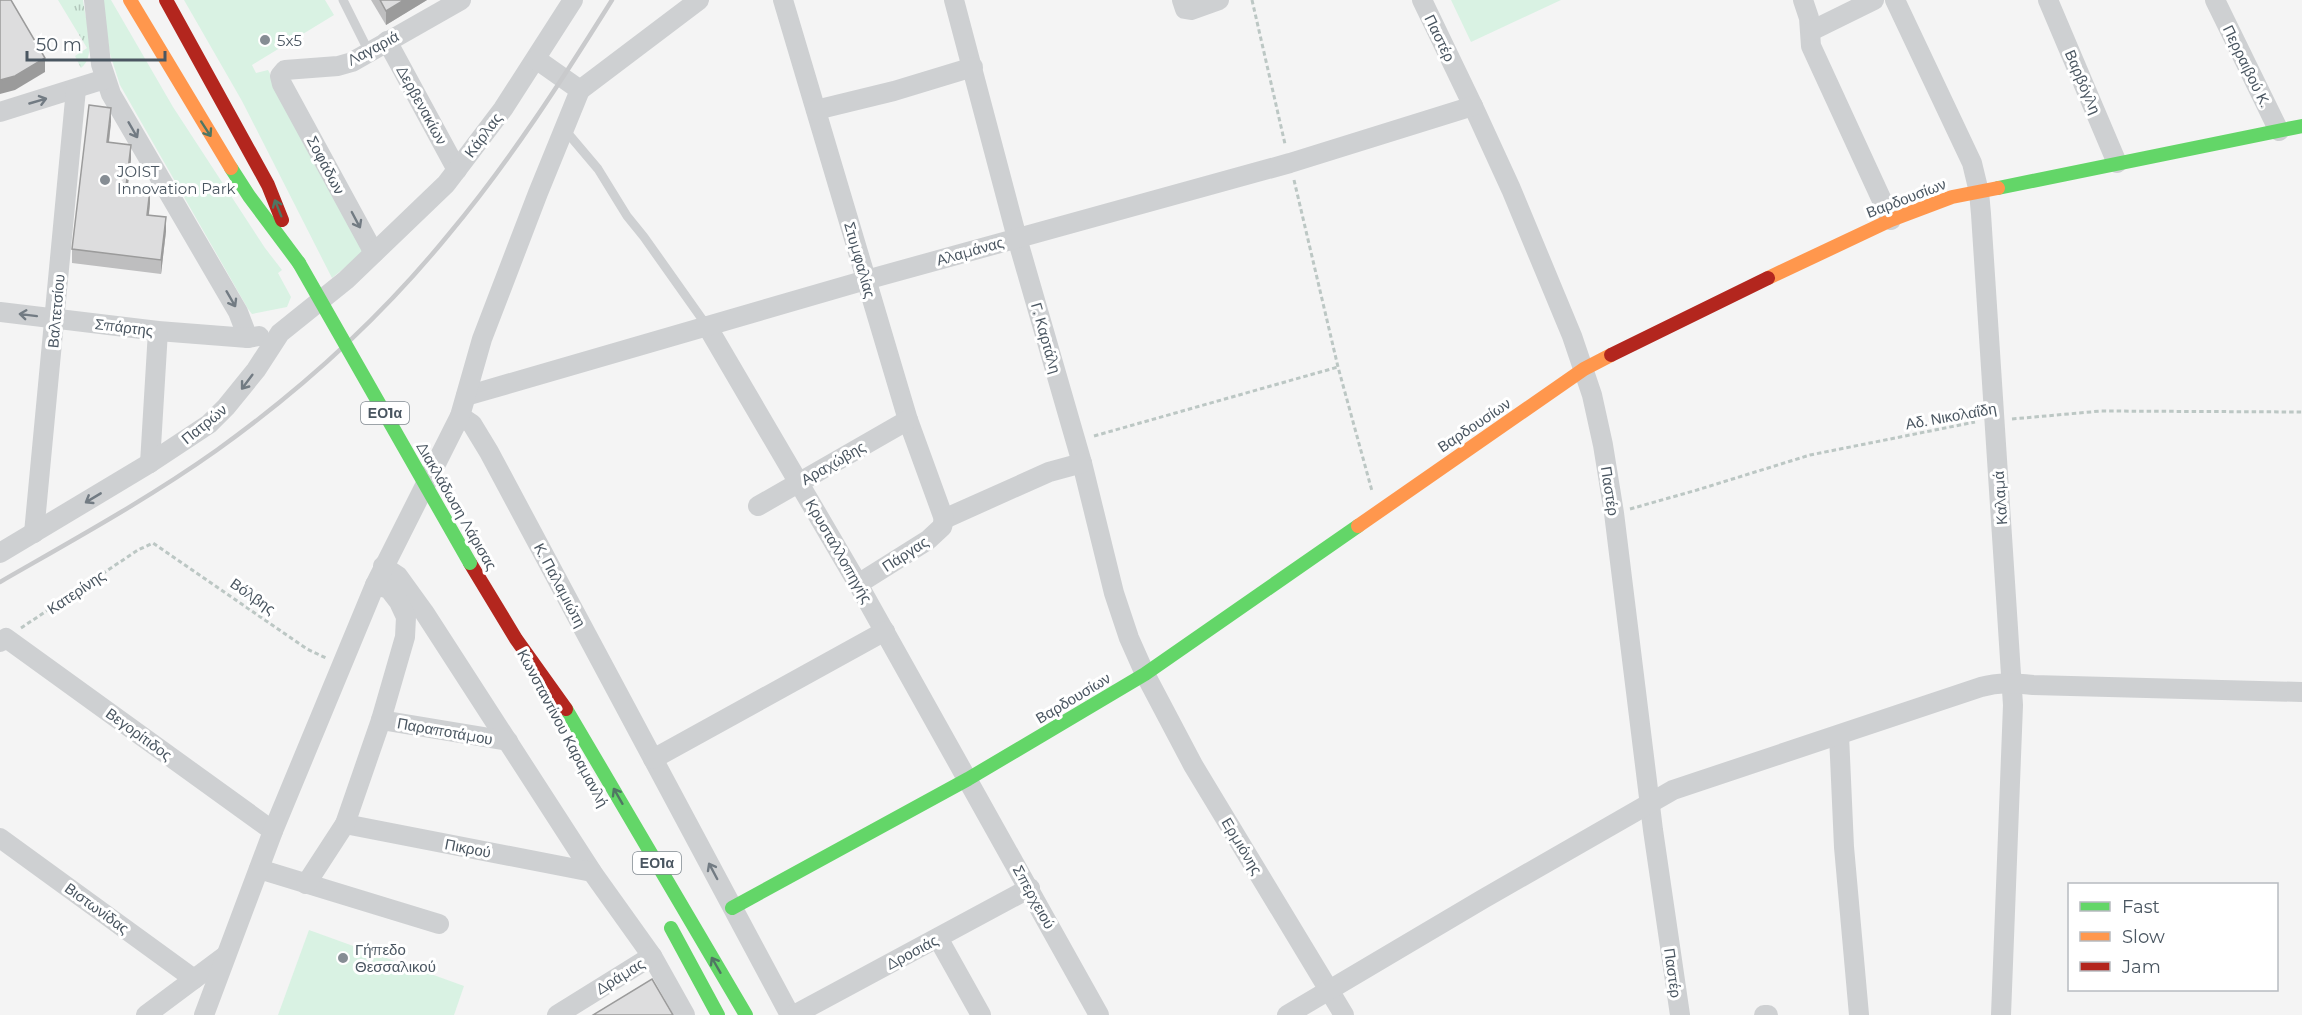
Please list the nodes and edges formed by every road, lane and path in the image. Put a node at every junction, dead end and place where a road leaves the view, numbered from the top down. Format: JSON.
{"nodes":[{"id":1,"x":94,"y":0,"type":"edge"},
{"id":2,"x":130,"y":0,"type":"edge"},
{"id":3,"x":166,"y":0,"type":"edge"},
{"id":4,"x":343,"y":0,"type":"edge"},
{"id":5,"x":462,"y":0,"type":"edge"},
{"id":6,"x":573,"y":0,"type":"edge"},
{"id":7,"x":677,"y":0,"type":"edge"},
{"id":8,"x":699,"y":0,"type":"edge"},
{"id":9,"x":783,"y":0,"type":"edge"},
{"id":10,"x":954,"y":0,"type":"edge"},
{"id":11,"x":1219,"y":0,"type":"edge"},
{"id":12,"x":1252,"y":0,"type":"edge"},
{"id":13,"x":1422,"y":0,"type":"edge"},
{"id":14,"x":1803,"y":0,"type":"edge"},
{"id":15,"x":1874,"y":0,"type":"edge"},
{"id":16,"x":1895,"y":0,"type":"edge"},
{"id":17,"x":2048,"y":0,"type":"edge"},
{"id":18,"x":2215,"y":0,"type":"edge"},
{"id":19,"x":1183,"y":4,"type":"edge"},
{"id":20,"x":658,"y":31,"type":"junction"},
{"id":21,"x":1810,"y":31,"type":"junction"},
{"id":22,"x":387,"y":41,"type":"junction"},
{"id":23,"x":369,"y":52,"type":"junction"},
{"id":24,"x":536,"y":59,"type":"junction"},
{"id":25,"x":973,"y":67,"type":"junction"},
{"id":26,"x":280,"y":76,"type":"joint"},
{"id":27,"x":105,"y":79,"type":"junction"},
{"id":28,"x":76,"y":90,"type":"junction"},
{"id":29,"x":580,"y":90,"type":"junction"},
{"id":30,"x":1473,"y":106,"type":"junction"},
{"id":31,"x":816,"y":110,"type":"junction"},
{"id":32,"x":0,"y":112,"type":"edge"},
{"id":33,"x":2302,"y":126,"type":"edge"},
{"id":34,"x":565,"y":130,"type":"junction"},
{"id":35,"x":2279,"y":131,"type":"junction"},
{"id":36,"x":1290,"y":163,"type":"junction"},
{"id":37,"x":2117,"y":164,"type":"junction"},
{"id":38,"x":457,"y":170,"type":"junction"},
{"id":39,"x":1978,"y":192,"type":"junction"},
{"id":40,"x":1891,"y":220,"type":"junction"},
{"id":41,"x":1017,"y":238,"type":"junction"},
{"id":42,"x":374,"y":253,"type":"junction"},
{"id":43,"x":299,"y":263,"type":"junction"},
{"id":44,"x":866,"y":280,"type":"junction"},
{"id":45,"x":0,"y":312,"type":"edge"},
{"id":46,"x":56,"y":319,"type":"junction"},
{"id":47,"x":707,"y":326,"type":"junction"},
{"id":48,"x":158,"y":331,"type":"junction"},
{"id":49,"x":280,"y":333,"type":"junction"},
{"id":50,"x":248,"y":338,"type":"junction"},
{"id":51,"x":1338,"y":368,"type":"junction"},
{"id":52,"x":1584,"y":369,"type":"junction"},
{"id":53,"x":466,"y":396,"type":"junction"},
{"id":54,"x":2302,"y":412,"type":"edge"},
{"id":55,"x":460,"y":416,"type":"junction"},
{"id":56,"x":908,"y":420,"type":"junction"},
{"id":57,"x":1995,"y":420,"type":"junction"},
{"id":58,"x":1075,"y":442,"type":"junction"},
{"id":59,"x":150,"y":463,"type":"junction"},
{"id":60,"x":1082,"y":463,"type":"junction"},
{"id":61,"x":799,"y":482,"type":"junction"},
{"id":62,"x":758,"y":506,"type":"dead end"},
{"id":63,"x":1378,"y":511,"type":"junction"},
{"id":64,"x":1614,"y":513,"type":"junction"},
{"id":65,"x":944,"y":519,"type":"junction"},
{"id":66,"x":34,"y":533,"type":"junction"},
{"id":67,"x":153,"y":543,"type":"joint"},
{"id":68,"x":0,"y":554,"type":"edge"},
{"id":69,"x":383,"y":566,"type":"junction"},
{"id":70,"x":858,"y":584,"type":"junction"},
{"id":71,"x":375,"y":585,"type":"junction"},
{"id":72,"x":885,"y":631,"type":"junction"},
{"id":73,"x":516,"y":639,"type":"junction"},
{"id":74,"x":3,"y":640,"type":"edge"},
{"id":75,"x":341,"y":666,"type":"junction"},
{"id":76,"x":1145,"y":674,"type":"junction"},
{"id":77,"x":2011,"y":682,"type":"junction"},
{"id":78,"x":2302,"y":692,"type":"edge"},
{"id":79,"x":555,"y":719,"type":"dead end"},
{"id":80,"x":381,"y":720,"type":"junction"},
{"id":81,"x":1839,"y":735,"type":"junction"},
{"id":82,"x":508,"y":741,"type":"junction"},
{"id":83,"x":652,"y":759,"type":"junction"},
{"id":84,"x":968,"y":779,"type":"junction"},
{"id":85,"x":1650,"y":804,"type":"junction"},
{"id":86,"x":345,"y":824,"type":"junction"},
{"id":87,"x":273,"y":831,"type":"junction"},
{"id":88,"x":0,"y":838,"type":"edge"},
{"id":89,"x":259,"y":869,"type":"junction"},
{"id":90,"x":592,"y":872,"type":"junction"},
{"id":91,"x":306,"y":884,"type":"junction"},
{"id":92,"x":1030,"y":888,"type":"junction"},
{"id":93,"x":732,"y":908,"type":"junction"},
{"id":94,"x":666,"y":919,"type":"dead end"},
{"id":95,"x":439,"y":924,"type":"dead end"},
{"id":96,"x":938,"y":938,"type":"junction"},
{"id":97,"x":225,"y":956,"type":"junction"},
{"id":98,"x":651,"y":956,"type":"junction"},
{"id":99,"x":194,"y":979,"type":"junction"},
{"id":100,"x":1329,"y":992,"type":"junction"},
{"id":101,"x":146,"y":1015,"type":"edge"},
{"id":102,"x":204,"y":1015,"type":"edge"},
{"id":103,"x":557,"y":1015,"type":"edge"},
{"id":104,"x":685,"y":1015,"type":"edge"},
{"id":105,"x":718,"y":1015,"type":"edge"},
{"id":106,"x":746,"y":1015,"type":"edge"},
{"id":107,"x":792,"y":1015,"type":"edge"},
{"id":108,"x":981,"y":1015,"type":"edge"},
{"id":109,"x":1099,"y":1015,"type":"edge"},
{"id":110,"x":1287,"y":1015,"type":"edge"},
{"id":111,"x":1344,"y":1015,"type":"edge"},
{"id":112,"x":1680,"y":1015,"type":"edge"},
{"id":113,"x":1859,"y":1015,"type":"edge"},
{"id":114,"x":2001,"y":1015,"type":"edge"}],
"edges":[{"from":1,"to":27,"type":"street"},
{"from":2,"to":43,"type":"street","name":"Διακλάδωση Λάρισας","number":"ΕΟ1α","one_way":true},
{"from":43,"to":3,"type":"street","name":"Διακλάδωση Λάρισας","number":"ΕΟ1α","one_way":true},
{"from":4,"to":23,"type":"lane"},
{"from":5,"to":22,"type":"street","name":"Λαγαριά"},
{"from":6,"to":24,"type":"street","name":"Κάρλας"},
{"from":7,"to":20,"type":"street"},
{"from":8,"to":20,"type":"street"},
{"from":9,"to":31,"type":"street","name":"Στυμφαλίας"},
{"from":10,"to":25,"type":"street","name":"Γ. Καρτάλη"},
{"from":11,"to":19,"type":"street"},
{"from":12,"to":36,"type":"path"},
{"from":13,"to":30,"type":"street","name":"Παστέρ"},
{"from":14,"to":21,"type":"street"},
{"from":15,"to":21,"type":"street"},
{"from":16,"to":39,"type":"street","name":"Καλαμά"},
{"from":17,"to":37,"type":"street","name":"Βαρβόγλη"},
{"from":18,"to":35,"type":"street","name":"Περραιβού Κ."},
{"from":20,"to":29,"type":"street"},
{"from":21,"to":40,"type":"street"},
{"from":22,"to":23,"type":"street","name":"Λαγαριά"},
{"from":22,"to":38,"type":"street","name":"Δερβενακίων"},
{"from":23,"to":26,"type":"street","name":"Λαγαριά"},
{"from":24,"to":29,"type":"street"},
{"from":24,"to":38,"type":"street","name":"Κάρλας"},
{"from":25,"to":31,"type":"street"},
{"from":25,"to":41,"type":"street","name":"Γ. Καρτάλη"},
{"from":26,"to":42,"type":"street","name":"Σοφάδων","one_way":true},
{"from":27,"to":28,"type":"street"},
{"from":27,"to":50,"type":"street","one_way":true},
{"from":32,"to":28,"type":"street","one_way":true},
{"from":28,"to":46,"type":"street","name":"Βαλτετσίου"},
{"from":29,"to":34,"type":"street"},
{"from":30,"to":36,"type":"street","name":"Αλαμάνας"},
{"from":30,"to":52,"type":"street","name":"Παστέρ"},
{"from":31,"to":44,"type":"street","name":"Στυμφαλίας"},
{"from":33,"to":35,"type":"street","name":"Βαρδουσίων"},
{"from":34,"to":47,"type":"lane"},
{"from":34,"to":53,"type":"street"},
{"from":35,"to":37,"type":"street","name":"Βαρδουσίων"},
{"from":36,"to":41,"type":"street","name":"Αλαμάνας"},
{"from":36,"to":51,"type":"path"},
{"from":37,"to":39,"type":"street","name":"Βαρδουσίων"},
{"from":38,"to":42,"type":"street","name":"Κάρλας"},
{"from":39,"to":40,"type":"street","name":"Βαρδουσίων"},
{"from":39,"to":57,"type":"street","name":"Καλαμά"},
{"from":40,"to":52,"type":"street","name":"Βαρδουσίων"},
{"from":41,"to":44,"type":"street","name":"Αλαμάνας"},
{"from":41,"to":58,"type":"street","name":"Γ. Καρτάλη"},
{"from":42,"to":49,"type":"street","name":"Πατρών"},
{"from":43,"to":73,"type":"street","name":"Διακλάδωση Λάρισας","number":"ΕΟ1α","bridge":true},
{"from":44,"to":47,"type":"street","name":"Αλαμάνας"},
{"from":44,"to":56,"type":"street","name":"Στυμφαλίας"},
{"from":46,"to":45,"type":"street","name":"Σπάρτης","one_way":true},
{"from":46,"to":48,"type":"street","name":"Σπάρτης"},
{"from":46,"to":66,"type":"street","name":"Βαλτετσίου"},
{"from":47,"to":53,"type":"street","name":"Αλαμάνας"},
{"from":47,"to":61,"type":"street","name":"Κρυσταλλοπηγής"},
{"from":48,"to":50,"type":"street","name":"Σπάρτης"},
{"from":48,"to":59,"type":"street"},
{"from":49,"to":50,"type":"street","name":"Σπάρτης"},
{"from":49,"to":59,"type":"street","name":"Πατρών","one_way":true},
{"from":51,"to":58,"type":"path"},
{"from":51,"to":63,"type":"path"},
{"from":52,"to":63,"type":"street","name":"Βαρδουσίων"},
{"from":52,"to":64,"type":"street","name":"Παστέρ"},
{"from":53,"to":55,"type":"street"},
{"from":54,"to":57,"type":"path","name":"Αδ. Νικολαΐδη"},
{"from":55,"to":69,"type":"street"},
{"from":55,"to":83,"type":"street","name":"Κ. Παλαμιώτη"},
{"from":56,"to":61,"type":"street","name":"Αραχώβης"},
{"from":56,"to":65,"type":"street","name":"Στυμφαλίας"},
{"from":57,"to":64,"type":"path","name":"Αδ. Νικολαΐδη"},
{"from":57,"to":77,"type":"street","name":"Καλαμά"},
{"from":58,"to":60,"type":"street","name":"Γ. Καρτάλη"},
{"from":59,"to":66,"type":"street","name":"Πατρών","one_way":true},
{"from":60,"to":65,"type":"street"},
{"from":60,"to":76,"type":"street","name":"Γ. Καρτάλη"},
{"from":61,"to":62,"type":"street","name":"Αραχώβης"},
{"from":61,"to":70,"type":"street","name":"Κρυσταλλοπηγής"},
{"from":63,"to":76,"type":"street","name":"Βαρδουσίων"},
{"from":64,"to":85,"type":"street","name":"Παστέρ"},
{"from":65,"to":70,"type":"street","name":"Πάργας"},
{"from":66,"to":68,"type":"street","name":"Πατρών"},
{"from":67,"to":74,"type":"path","name":"Κατερίνης"},
{"from":67,"to":75,"type":"path","name":"Βόλβης"},
{"from":69,"to":71,"type":"street"},
{"from":69,"to":82,"type":"street"},
{"from":70,"to":72,"type":"street","name":"Κρυσταλλοπηγής"},
{"from":71,"to":75,"type":"street"},
{"from":71,"to":80,"type":"street"},
{"from":72,"to":83,"type":"street"},
{"from":72,"to":84,"type":"street","name":"Κρυσταλλοπηγής"},
{"from":73,"to":79,"type":"street","name":"Κωνσταντίνου Καραμανλή","number":"ΕΟ1α"},
{"from":106,"to":73,"type":"street","name":"Κωνσταντίνου Καραμανλή","number":"ΕΟ1α","one_way":true},
{"from":74,"to":87,"type":"street","name":"Βεγορίτιδος"},
{"from":75,"to":87,"type":"street"},
{"from":76,"to":84,"type":"street","name":"Βαρδουσίων"},
{"from":76,"to":100,"type":"street","name":"Ερμιόνης"},
{"from":77,"to":78,"type":"street"},
{"from":77,"to":81,"type":"street"},
{"from":77,"to":114,"type":"street","name":"Καλαμά"},
{"from":80,"to":82,"type":"street","name":"Παραποτάμου"},
{"from":80,"to":86,"type":"street"},
{"from":81,"to":85,"type":"street"},
{"from":81,"to":113,"type":"street"},
{"from":82,"to":90,"type":"street"},
{"from":93,"to":83,"type":"street","name":"Κ. Παλαμιώτη","one_way":true},
{"from":84,"to":92,"type":"street","name":"Σπερχειού"},
{"from":84,"to":93,"type":"street","name":"Βαρδουσίων"},
{"from":85,"to":100,"type":"street"},
{"from":85,"to":112,"type":"street","name":"Παστέρ"},
{"from":86,"to":90,"type":"street","name":"Πικρού"},
{"from":86,"to":91,"type":"street"},
{"from":87,"to":89,"type":"street"},
{"from":88,"to":99,"type":"street","name":"Βιστωνίδας"},
{"from":89,"to":91,"type":"street"},
{"from":89,"to":97,"type":"street"},
{"from":90,"to":98,"type":"street"},
{"from":91,"to":95,"type":"street"},
{"from":92,"to":96,"type":"street","name":"Δροσιάς"},
{"from":92,"to":109,"type":"street","name":"Σπερχειού"},
{"from":93,"to":107,"type":"street","name":"Κ. Παλαμιώτη"},
{"from":94,"to":105,"type":"street"},
{"from":96,"to":107,"type":"street","name":"Δροσιάς"},
{"from":96,"to":108,"type":"street"},
{"from":97,"to":99,"type":"street"},
{"from":97,"to":102,"type":"street"},
{"from":98,"to":103,"type":"street","name":"Δράμας"},
{"from":98,"to":104,"type":"street"},
{"from":99,"to":101,"type":"street"},
{"from":100,"to":110,"type":"street"},
{"from":100,"to":111,"type":"street","name":"Ερμιόνης"}]}
